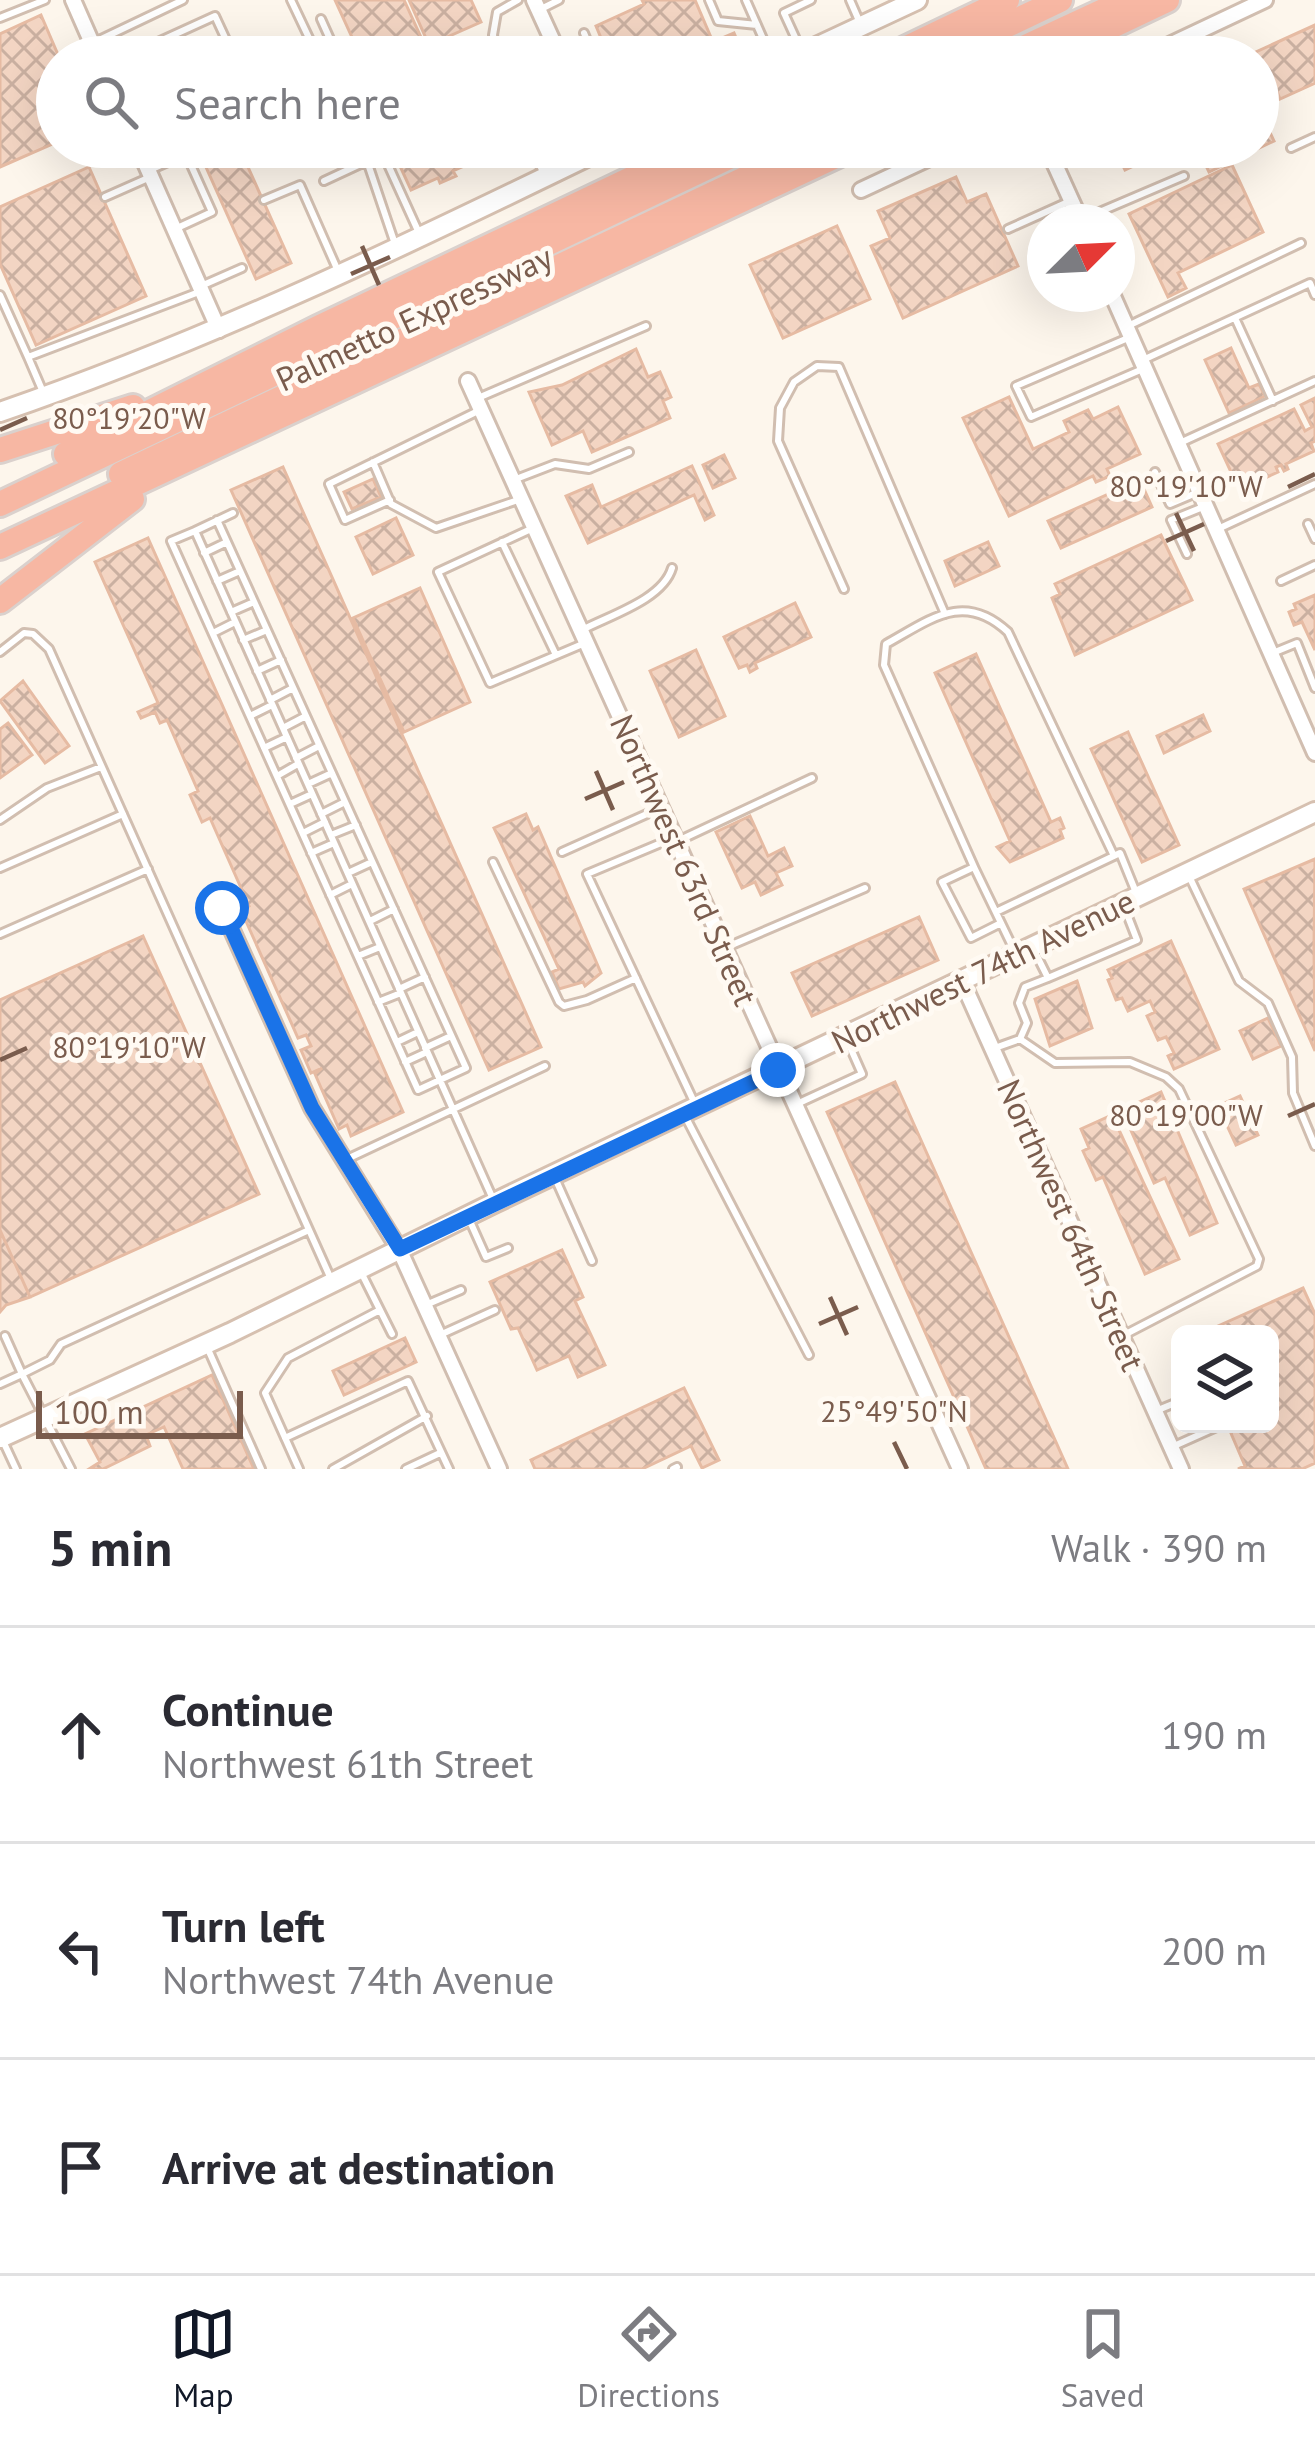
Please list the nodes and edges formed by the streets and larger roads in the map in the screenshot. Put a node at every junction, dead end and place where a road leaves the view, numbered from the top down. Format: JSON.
{"nodes":[{"id":1,"x":917,"y":0,"type":"edge"},
{"id":2,"x":1007,"y":0,"type":"edge"},
{"id":3,"x":1060,"y":0,"type":"edge"},
{"id":4,"x":1127,"y":0,"type":"edge"},
{"id":5,"x":1167,"y":0,"type":"edge"},
{"id":6,"x":1262,"y":1,"type":"edge"},
{"id":7,"x":78,"y":2,"type":"edge"},
{"id":8,"x":537,"y":5,"type":"edge"},
{"id":9,"x":894,"y":5,"type":"edge"},
{"id":10,"x":90,"y":36,"type":"edge"},
{"id":11,"x":551,"y":36,"type":"edge"},
{"id":12,"x":840,"y":36,"type":"edge"},
{"id":13,"x":931,"y":36,"type":"edge"},
{"id":14,"x":984,"y":36,"type":"edge"},
{"id":15,"x":1049,"y":36,"type":"edge"},
{"id":16,"x":1091,"y":36,"type":"edge"},
{"id":17,"x":1188,"y":36,"type":"edge"},
{"id":18,"x":147,"y":168,"type":"edge"},
{"id":19,"x":564,"y":168,"type":"edge"},
{"id":20,"x":654,"y":168,"type":"edge"},
{"id":21,"x":706,"y":168,"type":"edge"},
{"id":22,"x":768,"y":168,"type":"edge"},
{"id":23,"x":811,"y":168,"type":"edge"},
{"id":24,"x":908,"y":168,"type":"edge"},
{"id":25,"x":1056,"y":168,"type":"edge"},
{"id":26,"x":861,"y":190,"type":"dead end"},
{"id":27,"x":1072,"y":204,"type":"edge"},
{"id":28,"x":1120,"y":312,"type":"edge"},
{"id":29,"x":219,"y":330,"type":"junction"},
{"id":30,"x":468,"y":381,"type":"dead end"},
{"id":31,"x":210,"y":382,"type":"junction"},
{"id":32,"x":0,"y":412,"type":"edge"},
{"id":33,"x":0,"y":450,"type":"edge"},
{"id":34,"x":173,"y":469,"type":"junction"},
{"id":35,"x":0,"y":488,"type":"edge"},
{"id":36,"x":0,"y":504,"type":"edge"},
{"id":37,"x":0,"y":532,"type":"edge"},
{"id":38,"x":0,"y":547,"type":"edge"},
{"id":39,"x":0,"y":601,"type":"edge"},
{"id":40,"x":1315,"y":753,"type":"edge"},
{"id":41,"x":1315,"y":812,"type":"edge"},
{"id":42,"x":222,"y":908,"type":"dead end"},
{"id":43,"x":962,"y":982,"type":"junction"},
{"id":44,"x":778,"y":1070,"type":"junction"},
{"id":45,"x":400,"y":1249,"type":"junction"},
{"id":46,"x":1,"y":1438,"type":"edge"},
{"id":47,"x":499,"y":1469,"type":"edge"},
{"id":48,"x":960,"y":1469,"type":"edge"},
{"id":49,"x":1181,"y":1469,"type":"edge"}],
"edges":[{"from":1,"to":9,"type":"street"},
{"from":2,"to":13,"type":"highway"},
{"from":3,"to":14,"type":"highway"},
{"from":4,"to":15,"type":"highway"},
{"from":5,"to":16,"type":"highway"},
{"from":6,"to":17,"type":"street"},
{"from":7,"to":10,"type":"street"},
{"from":8,"to":11,"type":"street"},
{"from":9,"to":12,"type":"street"},
{"from":18,"to":29,"type":"street"},
{"from":19,"to":29,"type":"street"},
{"from":20,"to":31,"type":"highway","name":"Palmetto Expressway"},
{"from":21,"to":36,"type":"highway"},
{"from":22,"to":37,"type":"highway"},
{"from":23,"to":34,"type":"highway","name":"Palmetto Expressway"},
{"from":24,"to":26,"type":"street"},
{"from":25,"to":27,"type":"street"},
{"from":28,"to":40,"type":"street"},
{"from":29,"to":32,"type":"street"},
{"from":30,"to":44,"type":"street","name":"Northwest 63rd Street"},
{"from":31,"to":33,"type":"highway"},
{"from":31,"to":35,"type":"highway","name":"Palmetto Expressway"},
{"from":34,"to":38,"type":"highway","name":"Palmetto Expressway"},
{"from":34,"to":39,"type":"highway"},
{"from":41,"to":43,"type":"street","name":"Northwest 74th Avenue"},
{"from":42,"to":45,"type":"street"},
{"from":43,"to":44,"type":"street","name":"Northwest 74th Avenue"},
{"from":43,"to":49,"type":"street","name":"Northwest 64th Street"},
{"from":44,"to":45,"type":"street","name":"Northwest 74th Avenue"},
{"from":44,"to":48,"type":"street","name":"Northwest 63rd Street"},
{"from":45,"to":46,"type":"street","name":"Northwest 74th Avenue"},
{"from":45,"to":47,"type":"street"}]}
